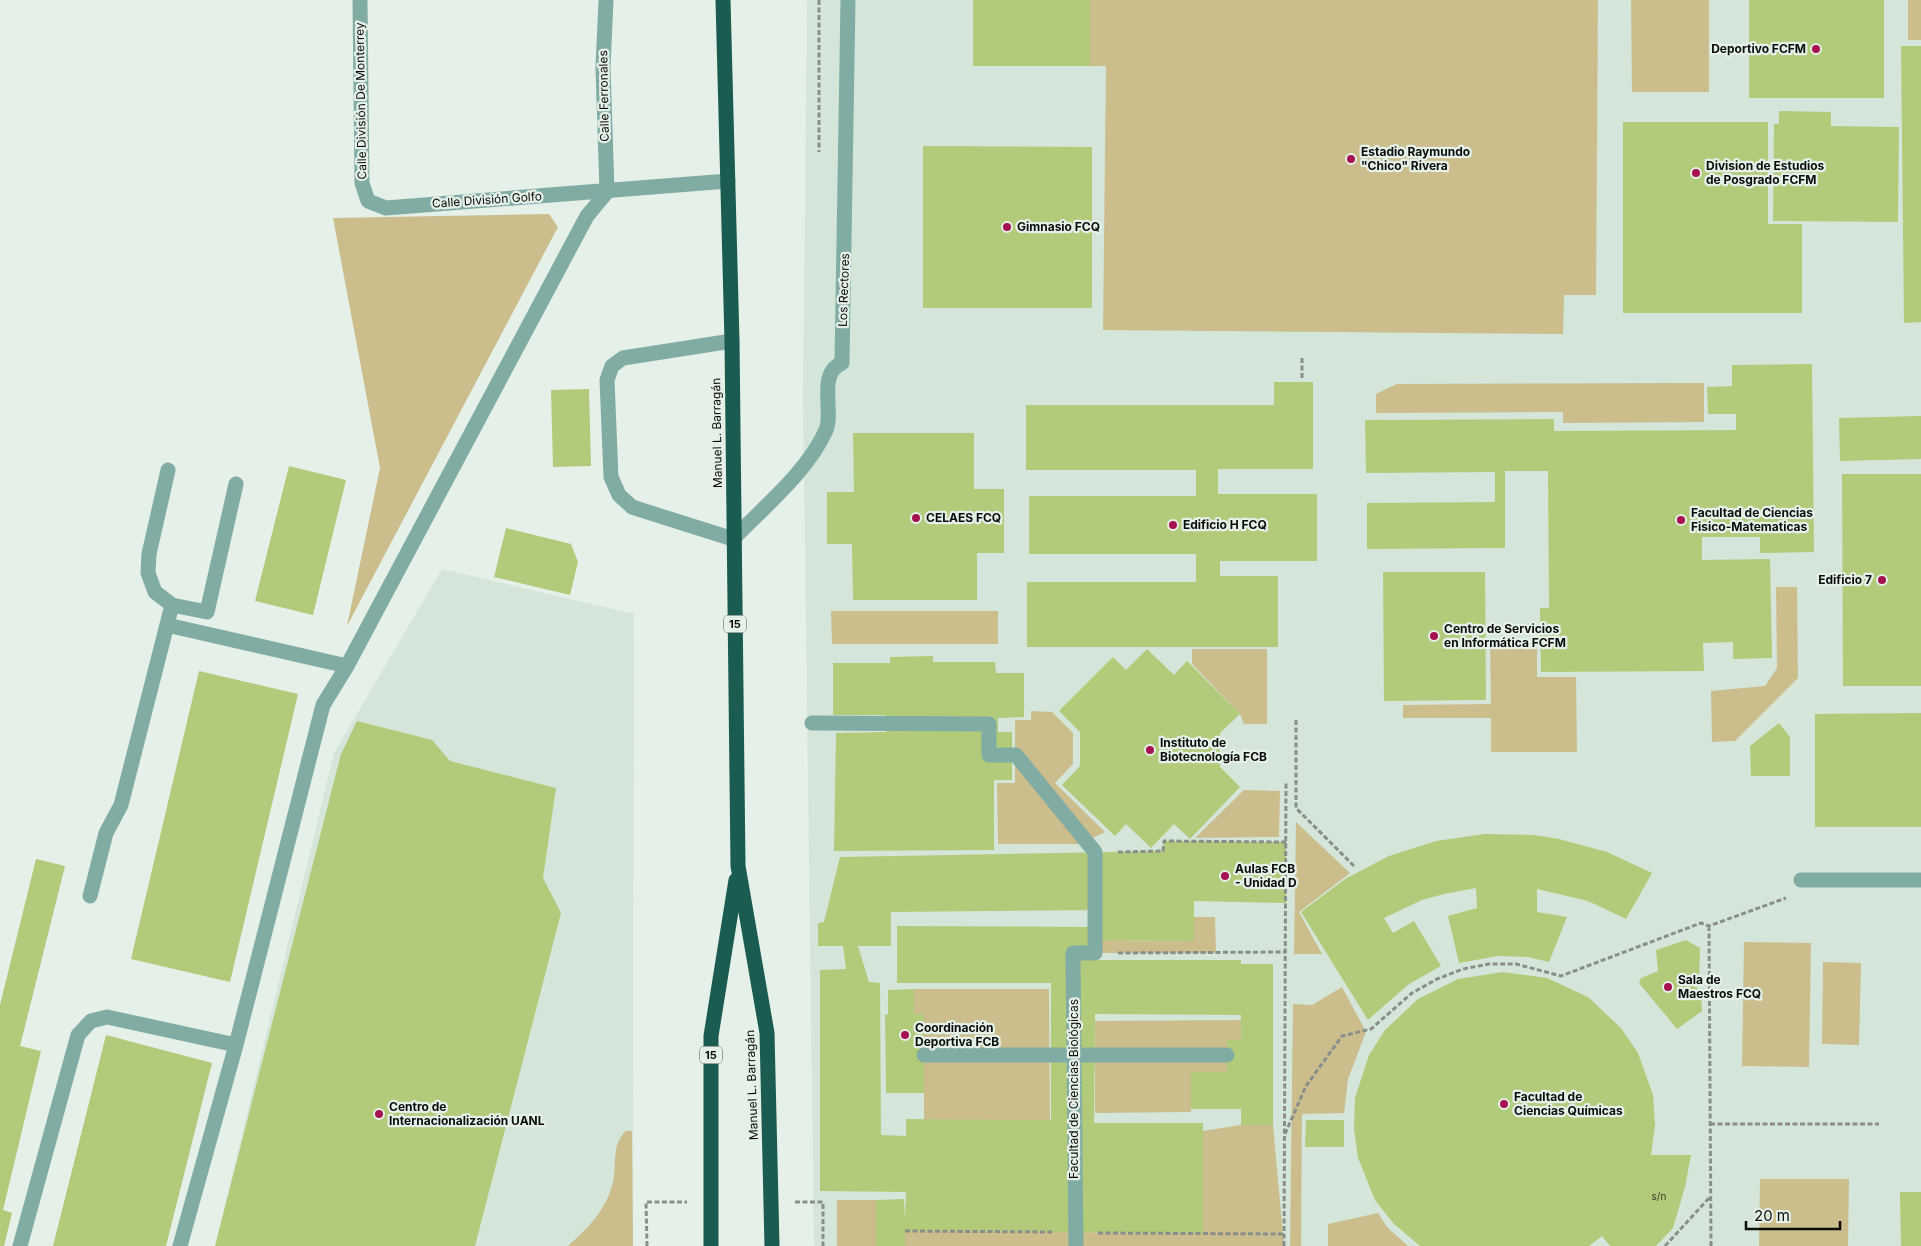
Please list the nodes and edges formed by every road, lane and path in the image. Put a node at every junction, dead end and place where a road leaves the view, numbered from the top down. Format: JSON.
{"nodes":[{"id":1,"x":360,"y":0,"type":"edge"},
{"id":2,"x":606,"y":0,"type":"edge"},
{"id":3,"x":723,"y":0,"type":"edge"},
{"id":4,"x":848,"y":0,"type":"edge"},
{"id":5,"x":728,"y":181,"type":"junction"},
{"id":6,"x":607,"y":192,"type":"junction"},
{"id":7,"x":368,"y":202,"type":"joint"},
{"id":8,"x":732,"y":341,"type":"junction"},
{"id":9,"x":1302,"y":358,"type":"dead end"},
{"id":10,"x":1302,"y":378,"type":"dead end"},
{"id":11,"x":168,"y":470,"type":"dead end"},
{"id":12,"x":236,"y":484,"type":"dead end"},
{"id":13,"x":734,"y":539,"type":"junction"},
{"id":14,"x":172,"y":605,"type":"junction"},
{"id":15,"x":167,"y":625,"type":"junction"},
{"id":16,"x":347,"y":666,"type":"junction"},
{"id":17,"x":1296,"y":720,"type":"dead end"},
{"id":18,"x":812,"y":724,"type":"dead end"},
{"id":19,"x":1286,"y":781,"type":"dead end"},
{"id":20,"x":1286,"y":842,"type":"junction"},
{"id":21,"x":1095,"y":852,"type":"junction"},
{"id":22,"x":738,"y":866,"type":"junction"},
{"id":23,"x":1354,"y":866,"type":"dead end"},
{"id":24,"x":1801,"y":880,"type":"joint"},
{"id":25,"x":1921,"y":880,"type":"edge"},
{"id":26,"x":90,"y":896,"type":"dead end"},
{"id":27,"x":1709,"y":926,"type":"junction"},
{"id":28,"x":1285,"y":952,"type":"junction"},
{"id":29,"x":1095,"y":953,"type":"junction"},
{"id":30,"x":236,"y":1045,"type":"junction"},
{"id":31,"x":924,"y":1055,"type":"dead end"},
{"id":32,"x":1074,"y":1055,"type":"junction"},
{"id":33,"x":1227,"y":1055,"type":"dead end"},
{"id":34,"x":1710,"y":1124,"type":"junction"},
{"id":35,"x":1879,"y":1124,"type":"dead end"},
{"id":36,"x":1285,"y":1134,"type":"junction"},
{"id":37,"x":1711,"y":1196,"type":"junction"},
{"id":38,"x":20,"y":1246,"type":"edge"},
{"id":39,"x":180,"y":1246,"type":"edge"},
{"id":40,"x":711,"y":1246,"type":"edge"},
{"id":41,"x":772,"y":1246,"type":"edge"},
{"id":42,"x":1076,"y":1246,"type":"edge"},
{"id":43,"x":1284,"y":1246,"type":"edge"},
{"id":44,"x":1665,"y":1246,"type":"edge"},
{"id":45,"x":1711,"y":1246,"type":"edge"}],
"edges":[{"from":1,"to":7,"type":"street","name":"Calle División De Monterrey"},
{"from":2,"to":6,"type":"street","name":"Calle Ferronales"},
{"from":3,"to":5,"type":"highway","name":"Manuel L. Barragán","number":"15"},
{"from":4,"to":13,"type":"street","name":"Los Rectores"},
{"from":5,"to":6,"type":"street","name":"Calle División Golfo"},
{"from":5,"to":8,"type":"highway","name":"Manuel L. Barragán","number":"15"},
{"from":6,"to":7,"type":"street","name":"Calle División Golfo"},
{"from":6,"to":16,"type":"street"},
{"from":8,"to":13,"type":"highway","name":"Manuel L. Barragán","number":"15"},
{"from":8,"to":13,"type":"street"},
{"from":9,"to":10,"type":"path"},
{"from":11,"to":14,"type":"street"},
{"from":12,"to":14,"type":"street"},
{"from":13,"to":22,"type":"highway","name":"Manuel L. Barragán","number":"15"},
{"from":14,"to":15,"type":"street"},
{"from":15,"to":16,"type":"street"},
{"from":15,"to":26,"type":"street"},
{"from":16,"to":30,"type":"street"},
{"from":17,"to":23,"type":"path"},
{"from":18,"to":21,"type":"street"},
{"from":19,"to":20,"type":"path"},
{"from":20,"to":21,"type":"path"},
{"from":20,"to":28,"type":"path"},
{"from":21,"to":29,"type":"street"},
{"from":22,"to":40,"type":"highway","name":"Manuel L. Barragán","number":"15"},
{"from":22,"to":41,"type":"highway","name":"Manuel L. Barragán","number":"15"},
{"from":24,"to":25,"type":"street"},
{"from":24,"to":27,"type":"path"},
{"from":27,"to":34,"type":"path"},
{"from":27,"to":36,"type":"path"},
{"from":28,"to":29,"type":"path"},
{"from":28,"to":36,"type":"path"},
{"from":29,"to":32,"type":"street","name":"Facultad de Ciencias Biológicas"},
{"from":30,"to":38,"type":"street"},
{"from":30,"to":39,"type":"street"},
{"from":31,"to":32,"type":"street"},
{"from":32,"to":33,"type":"street"},
{"from":32,"to":42,"type":"street","name":"Facultad de Ciencias Biológicas"},
{"from":34,"to":35,"type":"path"},
{"from":34,"to":37,"type":"path"},
{"from":36,"to":43,"type":"path"},
{"from":37,"to":44,"type":"path"},
{"from":37,"to":45,"type":"path"}]}
